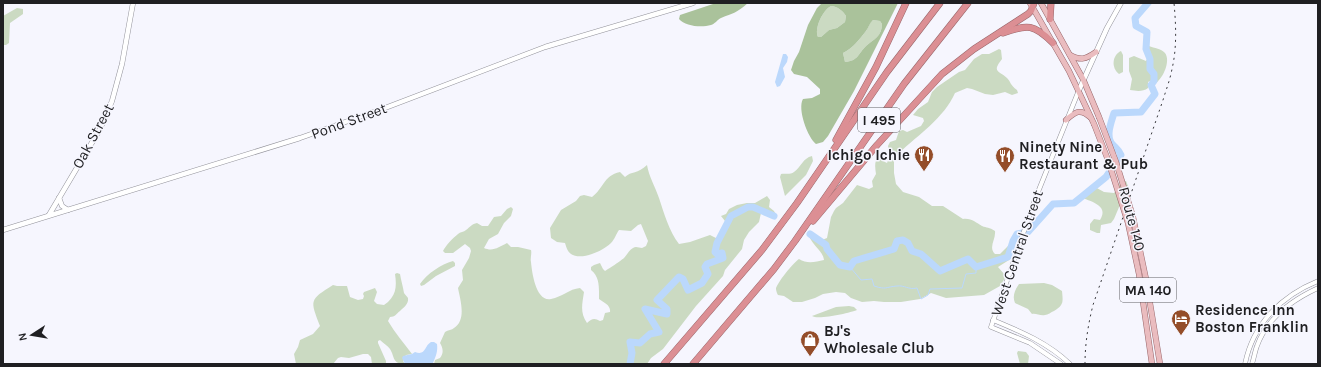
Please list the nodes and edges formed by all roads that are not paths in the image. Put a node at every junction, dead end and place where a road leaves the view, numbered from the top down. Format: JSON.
{"nodes":[{"id":1,"x":133,"y":3,"type":"edge"},
{"id":2,"x":693,"y":3,"type":"edge"},
{"id":3,"x":906,"y":3,"type":"edge"},
{"id":4,"x":940,"y":3,"type":"edge"},
{"id":5,"x":968,"y":3,"type":"edge"},
{"id":6,"x":1041,"y":3,"type":"edge"},
{"id":7,"x":1051,"y":3,"type":"edge"},
{"id":8,"x":1121,"y":3,"type":"edge"},
{"id":9,"x":1032,"y":5,"type":"edge"},
{"id":10,"x":1050,"y":19,"type":"junction"},
{"id":11,"x":990,"y":38,"type":"junction"},
{"id":12,"x":1053,"y":43,"type":"junction"},
{"id":13,"x":1096,"y":52,"type":"junction"},
{"id":14,"x":1070,"y":55,"type":"junction"},
{"id":15,"x":1083,"y":79,"type":"junction"},
{"id":16,"x":1079,"y":90,"type":"junction"},
{"id":17,"x":1091,"y":118,"type":"junction"},
{"id":18,"x":1066,"y":120,"type":"junction"},
{"id":19,"x":59,"y":198,"type":"junction"},
{"id":20,"x":797,"y":203,"type":"junction"},
{"id":21,"x":68,"y":210,"type":"junction"},
{"id":22,"x":49,"y":216,"type":"junction"},
{"id":23,"x":3,"y":230,"type":"edge"},
{"id":24,"x":795,"y":241,"type":"junction"},
{"id":25,"x":1318,"y":281,"type":"edge"},
{"id":26,"x":1318,"y":288,"type":"edge"},
{"id":27,"x":993,"y":320,"type":"junction"},
{"id":28,"x":664,"y":364,"type":"edge"},
{"id":29,"x":693,"y":364,"type":"edge"},
{"id":30,"x":1061,"y":364,"type":"edge"},
{"id":31,"x":1070,"y":364,"type":"edge"},
{"id":32,"x":1152,"y":364,"type":"edge"},
{"id":33,"x":1160,"y":364,"type":"edge"},
{"id":34,"x":1245,"y":364,"type":"edge"},
{"id":35,"x":1252,"y":364,"type":"edge"}],
"edges":[{"from":1,"to":19,"type":"main road","name":"Oak Street"},
{"from":2,"to":21,"type":"main road","name":"Pond Street"},
{"from":3,"to":20,"type":"highway"},
{"from":4,"to":20,"type":"highway","number":"I 495"},
{"from":5,"to":24,"type":"highway","number":"I 495"},
{"from":6,"to":10,"type":"main road","number":"MA 140"},
{"from":7,"to":10,"type":"highway"},
{"from":8,"to":13,"type":"main road","name":"West Central Street"},
{"from":9,"to":11,"type":"highway"},
{"from":9,"to":12,"type":"main road","number":"MA 140"},
{"from":10,"to":14,"type":"main road","number":"MA 140"},
{"from":11,"to":12,"type":"highway"},
{"from":11,"to":24,"type":"highway"},
{"from":12,"to":16,"type":"main road","number":"MA 140"},
{"from":13,"to":14,"type":"main road"},
{"from":13,"to":15,"type":"main road","name":"West Central Street"},
{"from":14,"to":15,"type":"main road","number":"MA 140"},
{"from":15,"to":16,"type":"main road","name":"West Central Street"},
{"from":15,"to":33,"type":"main road","name":"Route 140","number":"MA 140","bridge":true},
{"from":16,"to":17,"type":"main road","name":"Route 140","number":"MA 140"},
{"from":16,"to":18,"type":"street","name":"West Central Street"},
{"from":17,"to":18,"type":"main road"},
{"from":17,"to":32,"type":"main road","name":"Route 140","number":"MA 140","bridge":true},
{"from":18,"to":27,"type":"street","name":"West Central Street"},
{"from":19,"to":21,"type":"main road"},
{"from":19,"to":22,"type":"main road","name":"Oak Street"},
{"from":20,"to":28,"type":"highway","number":"I 495"},
{"from":21,"to":22,"type":"main road","name":"Pond Street"},
{"from":22,"to":23,"type":"main road","name":"Pond Street"},
{"from":24,"to":29,"type":"highway","number":"I 495"},
{"from":25,"to":34,"type":"street"},
{"from":26,"to":35,"type":"street"},
{"from":27,"to":30,"type":"street","name":"West Central Street"},
{"from":27,"to":31,"type":"street"}]}
